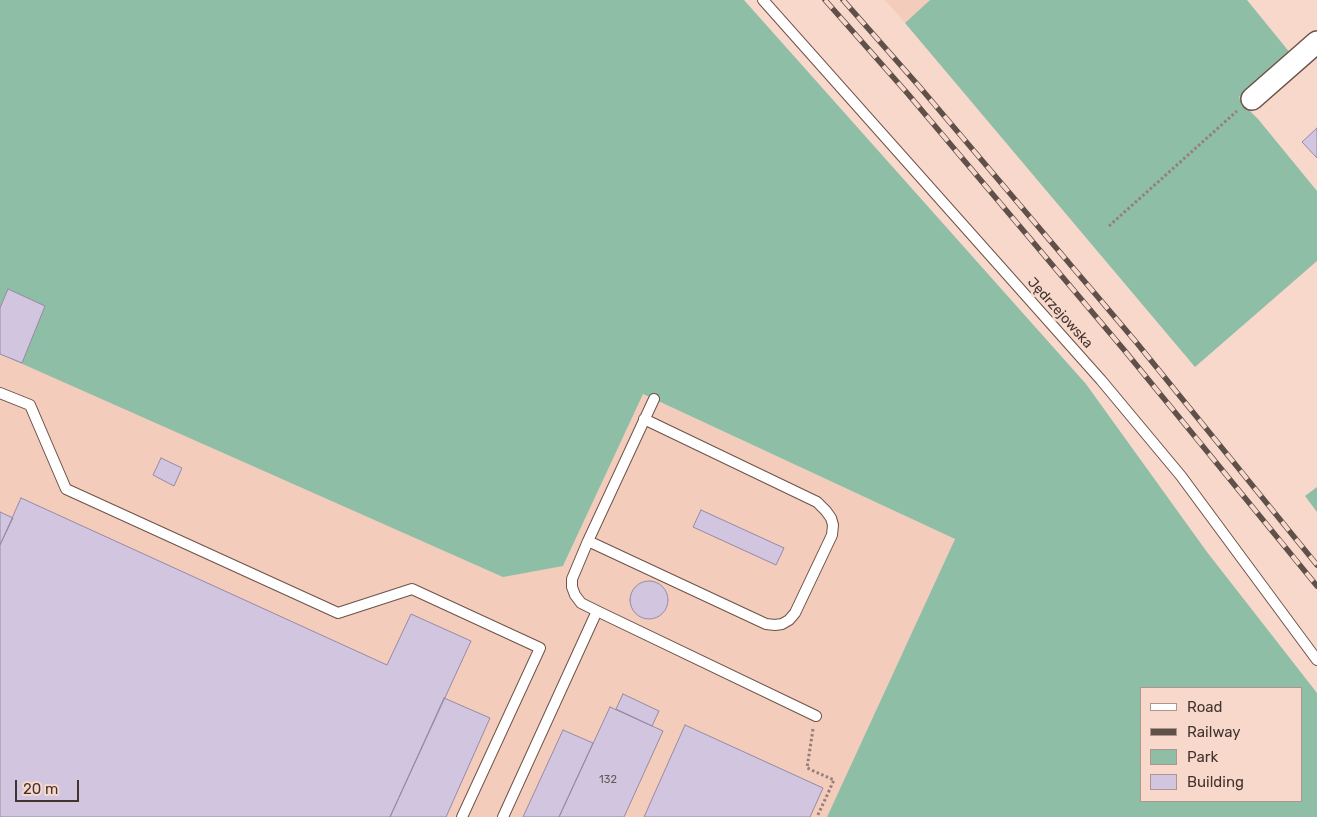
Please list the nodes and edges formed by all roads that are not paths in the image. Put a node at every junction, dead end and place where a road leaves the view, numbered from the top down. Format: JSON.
{"nodes":[{"id":1,"x":763,"y":0,"type":"edge"},
{"id":2,"x":1317,"y":42,"type":"edge"},
{"id":3,"x":1252,"y":100,"type":"road end"},
{"id":4,"x":0,"y":393,"type":"edge"},
{"id":5,"x":654,"y":399,"type":"dead end"},
{"id":6,"x":644,"y":420,"type":"junction"},
{"id":7,"x":588,"y":541,"type":"junction"},
{"id":8,"x":596,"y":611,"type":"junction"},
{"id":9,"x":1317,"y":660,"type":"edge"},
{"id":10,"x":816,"y":716,"type":"road end"},
{"id":11,"x":462,"y":817,"type":"edge"},
{"id":12,"x":503,"y":817,"type":"edge"}],
"edges":[{"from":1,"to":9,"type":"lane","name":"Jędrzejowska"},
{"from":2,"to":3,"type":"street"},
{"from":4,"to":11,"type":"lane"},
{"from":5,"to":6,"type":"lane"},
{"from":6,"to":7,"type":"lane"},
{"from":6,"to":7,"type":"lane"},
{"from":7,"to":8,"type":"lane"},
{"from":8,"to":10,"type":"lane"},
{"from":8,"to":12,"type":"lane"}]}
